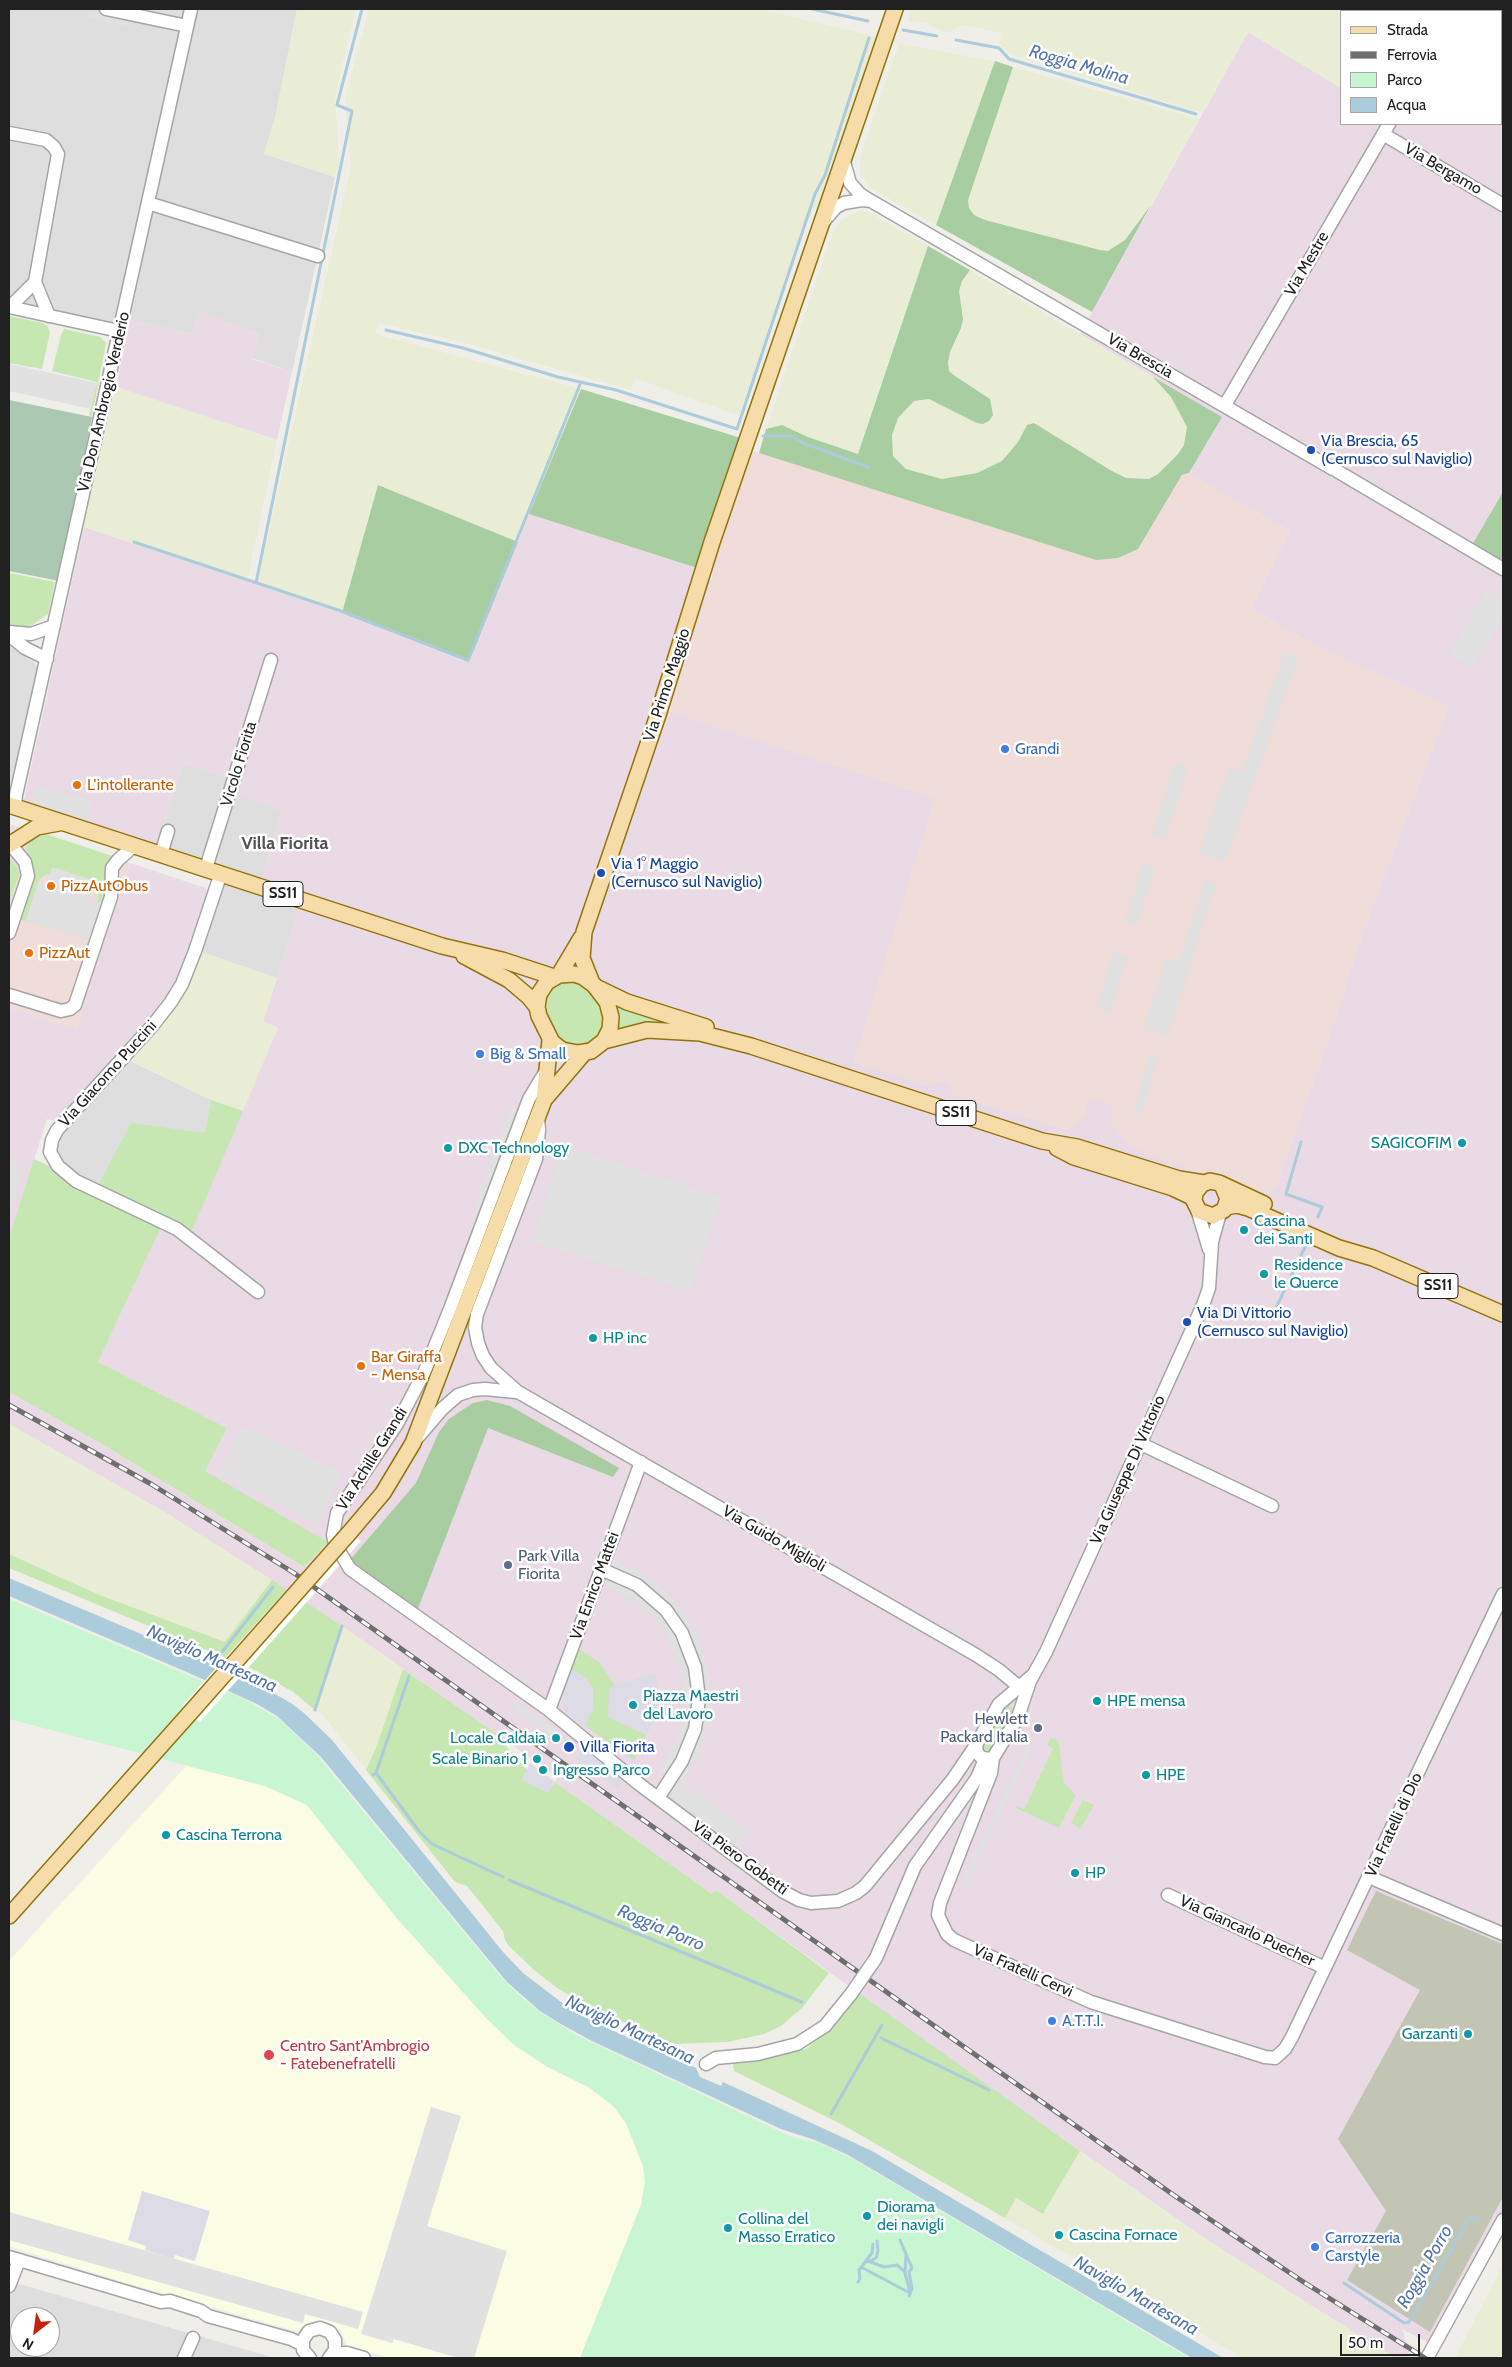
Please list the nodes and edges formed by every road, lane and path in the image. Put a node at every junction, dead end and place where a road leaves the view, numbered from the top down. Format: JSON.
{"nodes":[{"id":1,"x":106,"y":9,"type":"edge"},
{"id":2,"x":191,"y":9,"type":"edge"},
{"id":3,"x":895,"y":9,"type":"edge"},
{"id":4,"x":187,"y":26,"type":"junction"},
{"id":5,"x":1386,"y":129,"type":"edge"},
{"id":6,"x":9,"y":133,"type":"edge"},
{"id":7,"x":844,"y":162,"type":"junction"},
{"id":8,"x":871,"y":201,"type":"junction"},
{"id":9,"x":148,"y":203,"type":"junction"},
{"id":10,"x":1503,"y":205,"type":"edge"},
{"id":11,"x":823,"y":223,"type":"junction"},
{"id":12,"x":318,"y":256,"type":"dead end"},
{"id":13,"x":35,"y":282,"type":"junction"},
{"id":14,"x":10,"y":307,"type":"edge"},
{"id":15,"x":49,"y":316,"type":"junction"},
{"id":16,"x":119,"y":331,"type":"junction"},
{"id":17,"x":1224,"y":405,"type":"junction"},
{"id":18,"x":1503,"y":569,"type":"edge"},
{"id":19,"x":54,"y":626,"type":"junction"},
{"id":20,"x":9,"y":634,"type":"edge"},
{"id":21,"x":46,"y":659,"type":"junction"},
{"id":22,"x":271,"y":660,"type":"dead end"},
{"id":23,"x":14,"y":804,"type":"edge"},
{"id":24,"x":63,"y":822,"type":"junction"},
{"id":25,"x":168,"y":831,"type":"dead end"},
{"id":26,"x":13,"y":843,"type":"edge"},
{"id":27,"x":135,"y":845,"type":"junction"},
{"id":28,"x":161,"y":854,"type":"junction"},
{"id":29,"x":206,"y":868,"type":"junction"},
{"id":30,"x":221,"y":873,"type":"junction"},
{"id":31,"x":584,"y":932,"type":"junction"},
{"id":32,"x":9,"y":933,"type":"edge"},
{"id":33,"x":436,"y":944,"type":"junction"},
{"id":34,"x":557,"y":976,"type":"junction"},
{"id":35,"x":594,"y":985,"type":"junction"},
{"id":36,"x":9,"y":995,"type":"edge"},
{"id":37,"x":537,"y":1007,"type":"junction"},
{"id":38,"x":550,"y":1040,"type":"junction"},
{"id":39,"x":604,"y":1041,"type":"junction"},
{"id":40,"x":751,"y":1046,"type":"junction"},
{"id":41,"x":585,"y":1052,"type":"junction"},
{"id":42,"x":547,"y":1069,"type":"junction"},
{"id":43,"x":544,"y":1100,"type":"junction"},
{"id":44,"x":538,"y":1117,"type":"junction"},
{"id":45,"x":1042,"y":1141,"type":"junction"},
{"id":46,"x":1204,"y":1183,"type":"junction"},
{"id":47,"x":1223,"y":1186,"type":"junction"},
{"id":48,"x":1195,"y":1204,"type":"junction"},
{"id":49,"x":1223,"y":1210,"type":"junction"},
{"id":50,"x":1373,"y":1258,"type":"junction"},
{"id":51,"x":1211,"y":1262,"type":"junction"},
{"id":52,"x":258,"y":1292,"type":"dead end"},
{"id":53,"x":1503,"y":1314,"type":"edge"},
{"id":54,"x":518,"y":1392,"type":"junction"},
{"id":55,"x":1139,"y":1442,"type":"junction"},
{"id":56,"x":413,"y":1443,"type":"junction"},
{"id":57,"x":641,"y":1462,"type":"junction"},
{"id":58,"x":1272,"y":1506,"type":"dead end"},
{"id":59,"x":602,"y":1569,"type":"junction"},
{"id":60,"x":1503,"y":1594,"type":"edge"},
{"id":61,"x":1022,"y":1690,"type":"junction"},
{"id":62,"x":1001,"y":1702,"type":"junction"},
{"id":63,"x":549,"y":1710,"type":"junction"},
{"id":64,"x":1019,"y":1713,"type":"junction"},
{"id":65,"x":984,"y":1755,"type":"junction"},
{"id":66,"x":658,"y":1798,"type":"junction"},
{"id":67,"x":1369,"y":1877,"type":"junction"},
{"id":68,"x":1168,"y":1895,"type":"dead end"},
{"id":69,"x":9,"y":1916,"type":"edge"},
{"id":70,"x":1503,"y":1934,"type":"edge"},
{"id":71,"x":1325,"y":1968,"type":"junction"},
{"id":72,"x":1280,"y":2055,"type":"joint"},
{"id":73,"x":706,"y":2064,"type":"dead end"},
{"id":74,"x":1503,"y":2220,"type":"edge"},
{"id":75,"x":14,"y":2258,"type":"edge"},
{"id":76,"x":9,"y":2286,"type":"edge"},
{"id":77,"x":193,"y":2338,"type":"dead end"},
{"id":78,"x":300,"y":2339,"type":"junction"},
{"id":79,"x":333,"y":2351,"type":"edge"},
{"id":80,"x":1428,"y":2356,"type":"edge"},
{"id":81,"x":184,"y":2358,"type":"edge"},
{"id":82,"x":310,"y":2358,"type":"edge"},
{"id":83,"x":364,"y":2358,"type":"edge"}],
"edges":[{"from":1,"to":4,"type":"street"},
{"from":2,"to":4,"type":"street","name":"Via Don Ambrogio Verderio"},
{"from":3,"to":7,"type":"main road","name":"Via Primo Maggio"},
{"from":4,"to":9,"type":"street","name":"Via Don Ambrogio Verderio"},
{"from":5,"to":10,"type":"street","name":"Via Bergamo"},
{"from":5,"to":17,"type":"street","name":"Via Mestre"},
{"from":6,"to":13,"type":"street"},
{"from":7,"to":8,"type":"street","name":"Via Brescia"},
{"from":7,"to":11,"type":"main road","name":"Via Primo Maggio"},
{"from":8,"to":11,"type":"street"},
{"from":8,"to":17,"type":"street","name":"Via Brescia"},
{"from":9,"to":12,"type":"street"},
{"from":9,"to":16,"type":"street","name":"Via Don Ambrogio Verderio"},
{"from":11,"to":31,"type":"main road","name":"Via Primo Maggio"},
{"from":13,"to":14,"type":"street"},
{"from":13,"to":15,"type":"street"},
{"from":14,"to":15,"type":"street"},
{"from":15,"to":16,"type":"street"},
{"from":16,"to":19,"type":"street","name":"Via Don Ambrogio Verderio"},
{"from":17,"to":18,"type":"street","name":"Via Brescia"},
{"from":19,"to":20,"type":"street"},
{"from":19,"to":21,"type":"street","name":"Via Don Ambrogio Verderio"},
{"from":20,"to":21,"type":"street"},
{"from":21,"to":23,"type":"street","name":"Via Don Ambrogio Verderio"},
{"from":22,"to":29,"type":"street","name":"Vicolo Fiorita"},
{"from":23,"to":24,"type":"main road","number":"SS11"},
{"from":23,"to":26,"type":"main road"},
{"from":24,"to":26,"type":"main road","number":"SS11"},
{"from":24,"to":27,"type":"main road","number":"SS11"},
{"from":25,"to":28,"type":"street"},
{"from":26,"to":32,"type":"street"},
{"from":27,"to":28,"type":"main road","number":"SS11"},
{"from":27,"to":36,"type":"street"},
{"from":28,"to":29,"type":"main road","number":"SS11"},
{"from":29,"to":30,"type":"main road","number":"SS11"},
{"from":30,"to":33,"type":"main road","number":"SS11"},
{"from":30,"to":52,"type":"street","name":"Via Giacomo Puccini"},
{"from":31,"to":34,"type":"main road","name":"Via Primo Maggio"},
{"from":31,"to":35,"type":"main road","name":"Via Primo Maggio"},
{"from":33,"to":34,"type":"main road","number":"SS11"},
{"from":33,"to":37,"type":"main road","number":"SS11"},
{"from":34,"to":35,"type":"main road","number":"SS11"},
{"from":34,"to":37,"type":"main road"},
{"from":35,"to":39,"type":"main road"},
{"from":35,"to":40,"type":"main road","number":"SS11"},
{"from":37,"to":38,"type":"main road","number":"SS11"},
{"from":38,"to":41,"type":"main road"},
{"from":38,"to":42,"type":"main road"},
{"from":39,"to":40,"type":"main road","number":"SS11"},
{"from":39,"to":41,"type":"main road","number":"SS11"},
{"from":40,"to":45,"type":"main road","number":"SS11"},
{"from":41,"to":43,"type":"main road"},
{"from":42,"to":43,"type":"main road"},
{"from":42,"to":63,"type":"street","name":"Via Achille Grandi"},
{"from":43,"to":44,"type":"main road"},
{"from":44,"to":54,"type":"street"},
{"from":44,"to":56,"type":"main road"},
{"from":45,"to":46,"type":"main road","number":"SS11"},
{"from":45,"to":48,"type":"main road","number":"SS11"},
{"from":46,"to":47,"type":"main road","number":"SS11"},
{"from":46,"to":48,"type":"main road"},
{"from":47,"to":49,"type":"main road"},
{"from":47,"to":50,"type":"main road","number":"SS11"},
{"from":48,"to":49,"type":"main road","number":"SS11"},
{"from":48,"to":51,"type":"street","name":"Via Giuseppe Di Vittorio"},
{"from":49,"to":50,"type":"main road","number":"SS11"},
{"from":49,"to":51,"type":"street","name":"Via Giuseppe Di Vittorio"},
{"from":50,"to":53,"type":"main road","number":"SS11"},
{"from":51,"to":55,"type":"street","name":"Via Giuseppe Di Vittorio"},
{"from":54,"to":56,"type":"street"},
{"from":54,"to":57,"type":"street","name":"Via Guido Miglioli"},
{"from":55,"to":58,"type":"street"},
{"from":55,"to":61,"type":"street","name":"Via Giuseppe Di Vittorio"},
{"from":56,"to":69,"type":"main road","bridge":true},
{"from":57,"to":59,"type":"street","name":"Via Enrico Mattei"},
{"from":57,"to":61,"type":"street","name":"Via Guido Miglioli"},
{"from":59,"to":63,"type":"street","name":"Via Enrico Mattei"},
{"from":59,"to":66,"type":"street"},
{"from":60,"to":67,"type":"street","name":"Via Fratelli di Dio"},
{"from":61,"to":62,"type":"street"},
{"from":61,"to":64,"type":"street","name":"Via Giuseppe Di Vittorio"},
{"from":62,"to":64,"type":"street"},
{"from":62,"to":65,"type":"street"},
{"from":63,"to":66,"type":"street","name":"Via Piero Gobetti"},
{"from":64,"to":65,"type":"street","name":"Via Giuseppe Di Vittorio"},
{"from":65,"to":66,"type":"street","name":"Via Piero Gobetti"},
{"from":65,"to":72,"type":"street","name":"Via Fratelli Cervi"},
{"from":65,"to":73,"type":"street","bridge":true},
{"from":67,"to":70,"type":"street"},
{"from":67,"to":71,"type":"street","name":"Via Fratelli di Dio"},
{"from":68,"to":71,"type":"street","name":"Via Giancarlo Puecher"},
{"from":71,"to":72,"type":"street","name":"Via Fratelli di Dio"},
{"from":74,"to":80,"type":"street"},
{"from":75,"to":76,"type":"street"},
{"from":75,"to":78,"type":"street"},
{"from":77,"to":81,"type":"street"},
{"from":78,"to":79,"type":"street"},
{"from":78,"to":82,"type":"street"},
{"from":79,"to":83,"type":"street"}]}
